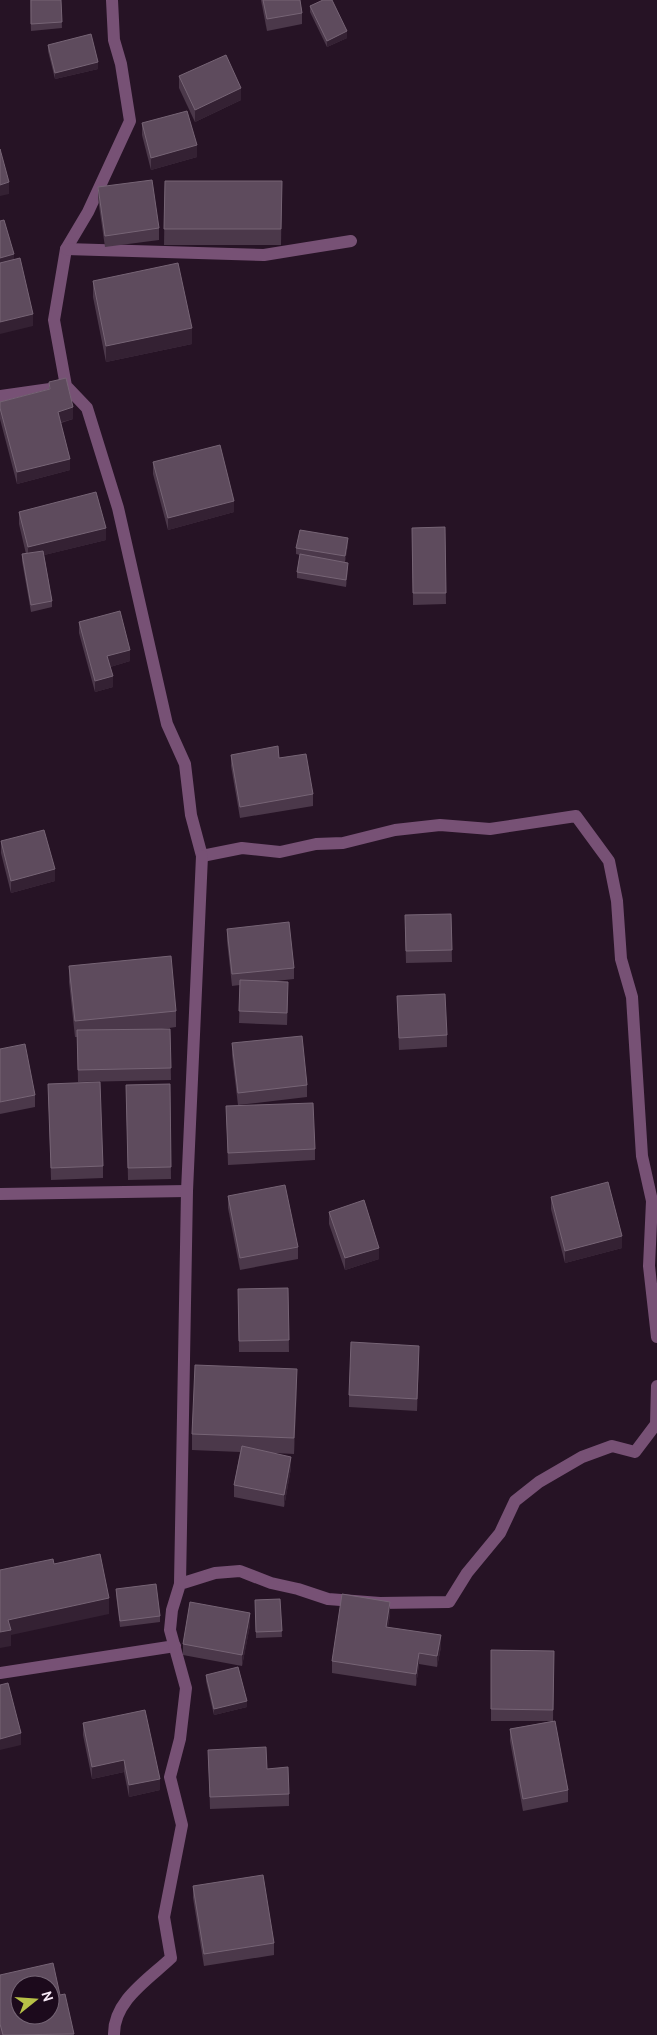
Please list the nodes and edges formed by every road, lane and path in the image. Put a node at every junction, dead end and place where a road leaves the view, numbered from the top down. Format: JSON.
{"nodes":[{"id":1,"x":112,"y":0,"type":"edge"},
{"id":2,"x":351,"y":241,"type":"dead end"},
{"id":3,"x":66,"y":249,"type":"junction"},
{"id":4,"x":66,"y":386,"type":"junction"},
{"id":5,"x":0,"y":396,"type":"edge"},
{"id":6,"x":202,"y":856,"type":"junction"},
{"id":7,"x":187,"y":1191,"type":"junction"},
{"id":8,"x":0,"y":1194,"type":"edge"},
{"id":9,"x":657,"y":1337,"type":"edge"},
{"id":10,"x":657,"y":1386,"type":"edge"},
{"id":11,"x":180,"y":1584,"type":"junction"},
{"id":12,"x":175,"y":1646,"type":"junction"},
{"id":13,"x":0,"y":1673,"type":"edge"},
{"id":14,"x":114,"y":2035,"type":"edge"}],
"edges":[{"from":1,"to":3,"type":"street"},
{"from":2,"to":3,"type":"street"},
{"from":3,"to":4,"type":"street"},
{"from":4,"to":5,"type":"street"},
{"from":4,"to":6,"type":"street"},
{"from":6,"to":7,"type":"street"},
{"from":6,"to":9,"type":"street"},
{"from":7,"to":8,"type":"street"},
{"from":7,"to":11,"type":"street"},
{"from":10,"to":11,"type":"street"},
{"from":11,"to":12,"type":"street"},
{"from":12,"to":13,"type":"street"},
{"from":12,"to":14,"type":"street"}]}
